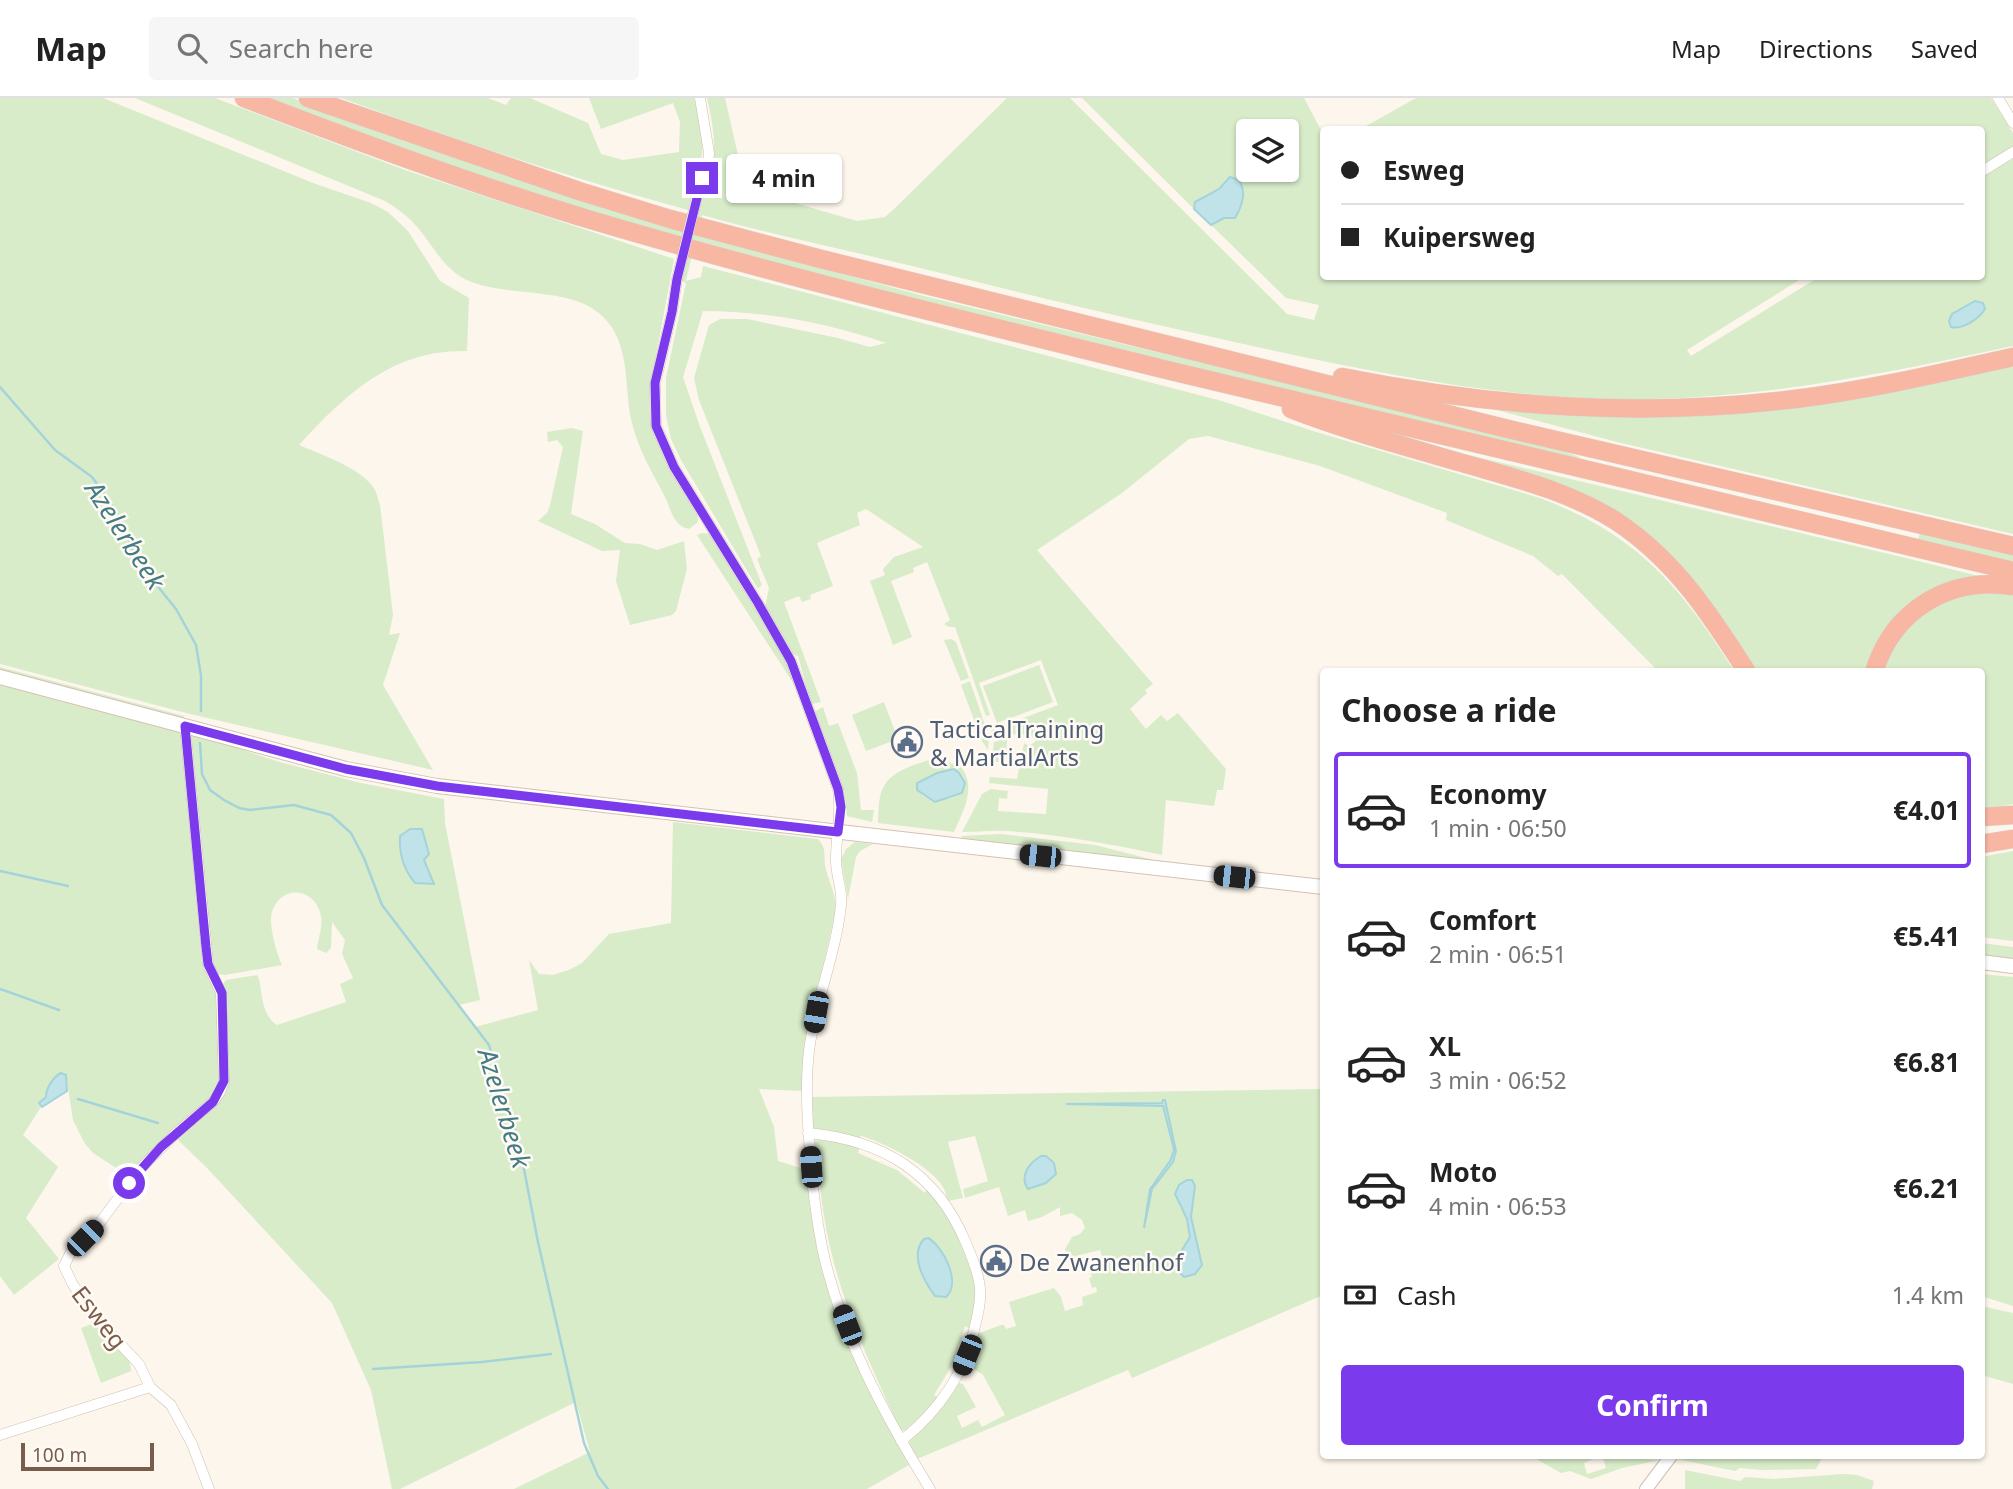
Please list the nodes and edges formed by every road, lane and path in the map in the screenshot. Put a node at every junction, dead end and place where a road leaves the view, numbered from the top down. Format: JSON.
{"nodes":[{"id":1,"x":244,"y":98,"type":"edge"},
{"id":2,"x":308,"y":98,"type":"edge"},
{"id":3,"x":699,"y":98,"type":"edge"},
{"id":4,"x":1998,"y":98,"type":"edge"},
{"id":5,"x":2013,"y":122,"type":"edge"},
{"id":6,"x":2013,"y":152,"type":"edge"},
{"id":7,"x":1985,"y":170,"type":"edge"},
{"id":8,"x":2013,"y":357,"type":"edge"},
{"id":9,"x":1262,"y":368,"type":"junction"},
{"id":10,"x":1222,"y":383,"type":"junction"},
{"id":11,"x":2013,"y":546,"type":"edge"},
{"id":12,"x":2013,"y":572,"type":"edge"},
{"id":13,"x":2013,"y":586,"type":"edge"},
{"id":14,"x":1744,"y":668,"type":"edge"},
{"id":15,"x":1875,"y":668,"type":"edge"},
{"id":16,"x":0,"y":677,"type":"edge"},
{"id":17,"x":185,"y":726,"type":"junction"},
{"id":18,"x":2013,"y":815,"type":"edge"},
{"id":19,"x":1985,"y":817,"type":"edge"},
{"id":20,"x":838,"y":832,"type":"junction"},
{"id":21,"x":2013,"y":839,"type":"edge"},
{"id":22,"x":1985,"y":843,"type":"edge"},
{"id":23,"x":1320,"y":887,"type":"edge"},
{"id":24,"x":1985,"y":962,"type":"edge"},
{"id":25,"x":2013,"y":965,"type":"edge"},
{"id":26,"x":808,"y":1133,"type":"junction"},
{"id":27,"x":150,"y":1387,"type":"junction"},
{"id":28,"x":0,"y":1435,"type":"edge"},
{"id":29,"x":901,"y":1441,"type":"junction"},
{"id":30,"x":1669,"y":1459,"type":"edge"},
{"id":31,"x":209,"y":1489,"type":"edge"},
{"id":32,"x":930,"y":1489,"type":"edge"},
{"id":33,"x":1646,"y":1489,"type":"edge"}],
"edges":[{"from":1,"to":10,"type":"highway"},
{"from":2,"to":9,"type":"highway"},
{"from":3,"to":20,"type":"street","bridge":true},
{"from":4,"to":5,"type":"street"},
{"from":6,"to":7,"type":"street"},
{"from":8,"to":9,"type":"highway"},
{"from":9,"to":11,"type":"highway"},
{"from":10,"to":12,"type":"highway"},
{"from":10,"to":14,"type":"highway"},
{"from":13,"to":15,"type":"highway"},
{"from":16,"to":17,"type":"main road"},
{"from":17,"to":20,"type":"main road"},
{"from":17,"to":27,"type":"street","name":"Esweg"},
{"from":18,"to":19,"type":"highway"},
{"from":20,"to":23,"type":"main road"},
{"from":20,"to":26,"type":"street"},
{"from":21,"to":22,"type":"highway"},
{"from":24,"to":25,"type":"main road"},
{"from":26,"to":29,"type":"street"},
{"from":26,"to":29,"type":"street"},
{"from":27,"to":28,"type":"street"},
{"from":27,"to":31,"type":"street","name":"Esweg"},
{"from":29,"to":32,"type":"street"},
{"from":30,"to":33,"type":"street"}]}
